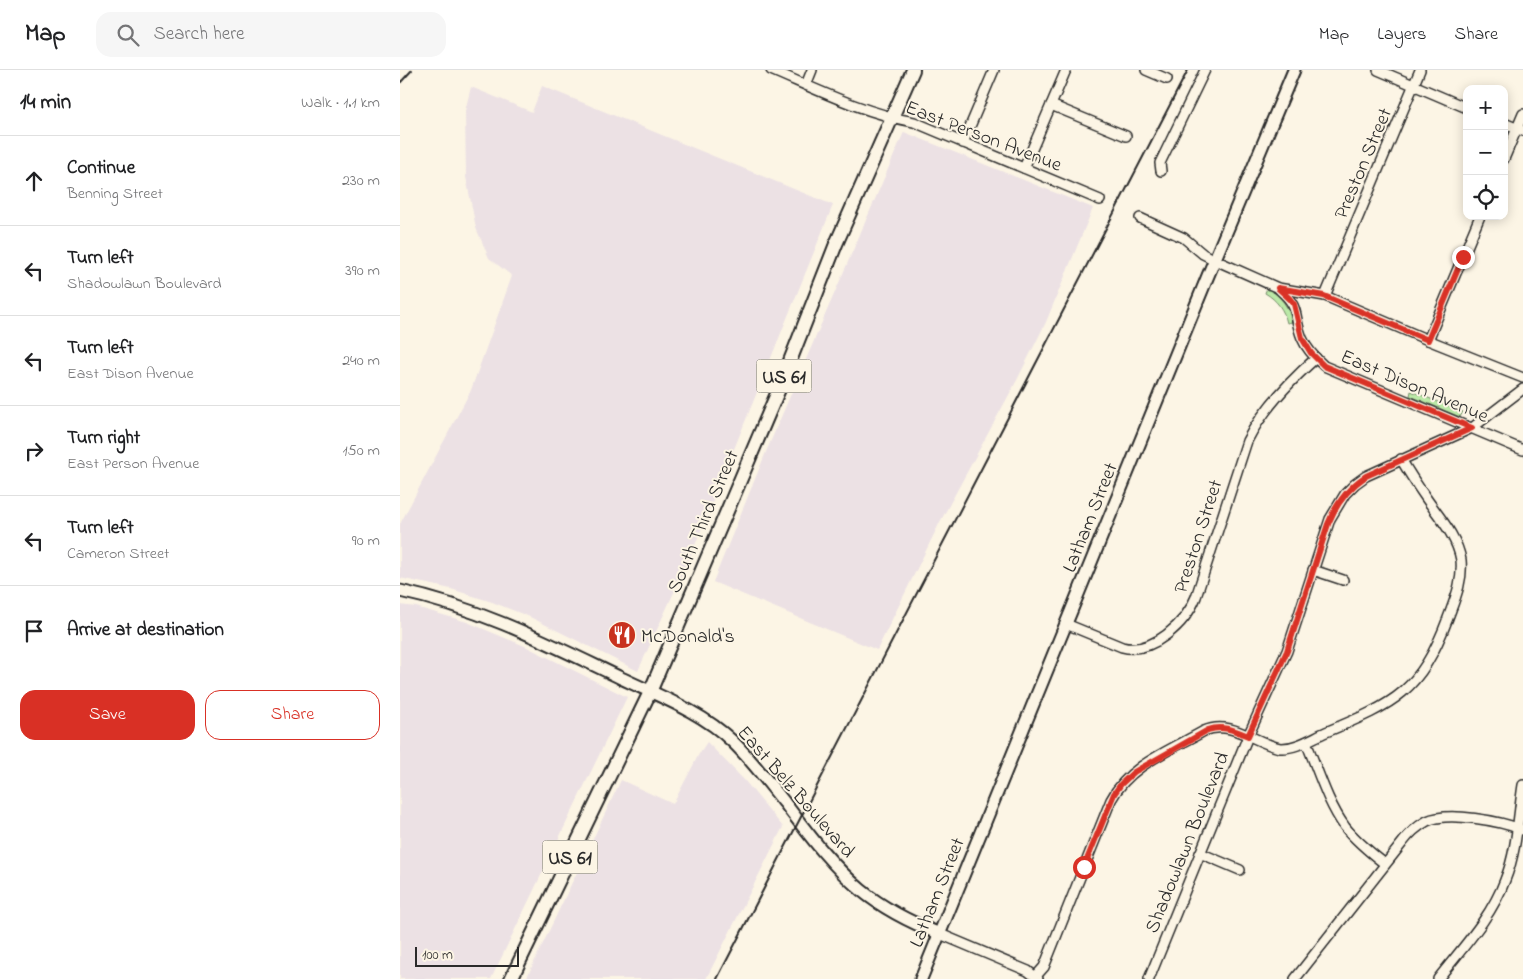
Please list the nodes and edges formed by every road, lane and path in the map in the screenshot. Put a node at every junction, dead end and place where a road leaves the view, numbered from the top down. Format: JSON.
{"nodes":[{"id":1,"x":772,"y":70,"type":"edge"},
{"id":2,"x":812,"y":70,"type":"edge"},
{"id":3,"x":913,"y":70,"type":"edge"},
{"id":4,"x":994,"y":70,"type":"edge"},
{"id":5,"x":1066,"y":70,"type":"edge"},
{"id":6,"x":1146,"y":70,"type":"edge"},
{"id":7,"x":1204,"y":70,"type":"edge"},
{"id":8,"x":1294,"y":70,"type":"edge"},
{"id":9,"x":1378,"y":70,"type":"edge"},
{"id":10,"x":1420,"y":70,"type":"edge"},
{"id":11,"x":1167,"y":79,"type":"dead end"},
{"id":12,"x":806,"y":84,"type":"junction"},
{"id":13,"x":1413,"y":85,"type":"junction"},
{"id":14,"x":1051,"y":104,"type":"junction"},
{"id":15,"x":1463,"y":106,"type":"edge"},
{"id":16,"x":1523,"y":114,"type":"edge"},
{"id":17,"x":892,"y":118,"type":"junction"},
{"id":18,"x":1508,"y":125,"type":"edge"},
{"id":19,"x":1520,"y":130,"type":"edge"},
{"id":20,"x":1126,"y":136,"type":"dead end"},
{"id":21,"x":963,"y":143,"type":"junction"},
{"id":22,"x":1508,"y":151,"type":"edge"},
{"id":23,"x":1024,"y":168,"type":"junction"},
{"id":24,"x":1161,"y":171,"type":"dead end"},
{"id":25,"x":1100,"y":200,"type":"dead end"},
{"id":26,"x":1140,"y":218,"type":"dead end"},
{"id":27,"x":1478,"y":220,"type":"edge"},
{"id":28,"x":1215,"y":260,"type":"junction"},
{"id":29,"x":1278,"y":288,"type":"junction"},
{"id":30,"x":1324,"y":296,"type":"junction"},
{"id":31,"x":1428,"y":340,"type":"junction"},
{"id":32,"x":1316,"y":358,"type":"junction"},
{"id":33,"x":1523,"y":378,"type":"edge"},
{"id":34,"x":1523,"y":389,"type":"edge"},
{"id":35,"x":1472,"y":428,"type":"junction"},
{"id":36,"x":1523,"y":450,"type":"edge"},
{"id":37,"x":1401,"y":459,"type":"junction"},
{"id":38,"x":1313,"y":570,"type":"junction"},
{"id":39,"x":1343,"y":580,"type":"dead end"},
{"id":40,"x":400,"y":591,"type":"edge"},
{"id":41,"x":1066,"y":624,"type":"junction"},
{"id":42,"x":650,"y":692,"type":"junction"},
{"id":43,"x":1248,"y":736,"type":"junction"},
{"id":44,"x":1306,"y":742,"type":"junction"},
{"id":45,"x":1523,"y":785,"type":"edge"},
{"id":46,"x":1520,"y":829,"type":"edge"},
{"id":47,"x":1200,"y":853,"type":"junction"},
{"id":48,"x":1385,"y":864,"type":"junction"},
{"id":49,"x":1240,"y":870,"type":"dead end"},
{"id":50,"x":940,"y":934,"type":"junction"},
{"id":51,"x":1037,"y":978,"type":"edge"},
{"id":52,"x":511,"y":979,"type":"edge"},
{"id":53,"x":921,"y":979,"type":"edge"},
{"id":54,"x":1149,"y":979,"type":"edge"},
{"id":55,"x":1295,"y":979,"type":"edge"},
{"id":56,"x":1438,"y":979,"type":"edge"}],
"edges":[{"from":1,"to":12,"type":"street","name":"East Person Avenue"},
{"from":2,"to":12,"type":"street"},
{"from":3,"to":17,"type":"main road","name":"South Third Street","number":"US 61"},
{"from":4,"to":21,"type":"street"},
{"from":5,"to":14,"type":"street"},
{"from":6,"to":11,"type":"street"},
{"from":7,"to":24,"type":"street"},
{"from":8,"to":28,"type":"street","name":"Latham Street"},
{"from":9,"to":13,"type":"street"},
{"from":10,"to":13,"type":"street","name":"Preston Street"},
{"from":12,"to":17,"type":"street","name":"East Person Avenue"},
{"from":13,"to":15,"type":"street"},
{"from":13,"to":30,"type":"street","name":"Preston Street"},
{"from":14,"to":20,"type":"street"},
{"from":14,"to":23,"type":"street"},
{"from":16,"to":19,"type":"street"},
{"from":17,"to":21,"type":"street","name":"East Person Avenue"},
{"from":17,"to":42,"type":"main road","name":"South Third Street","number":"US 61"},
{"from":18,"to":19,"type":"street"},
{"from":19,"to":22,"type":"street"},
{"from":21,"to":23,"type":"street","name":"East Person Avenue"},
{"from":23,"to":25,"type":"street","name":"East Person Avenue"},
{"from":26,"to":28,"type":"street"},
{"from":27,"to":31,"type":"street"},
{"from":28,"to":29,"type":"street"},
{"from":28,"to":41,"type":"street","name":"Latham Street"},
{"from":29,"to":30,"type":"street"},
{"from":29,"to":32,"type":"street","name":"East Dison Avenue"},
{"from":30,"to":31,"type":"street"},
{"from":31,"to":33,"type":"street"},
{"from":32,"to":35,"type":"street","name":"East Dison Avenue"},
{"from":32,"to":41,"type":"street","name":"Preston Street"},
{"from":34,"to":35,"type":"street","name":"Shadowlawn Boulevard"},
{"from":35,"to":36,"type":"street","name":"East Dison Avenue"},
{"from":35,"to":37,"type":"street","name":"Shadowlawn Boulevard"},
{"from":37,"to":38,"type":"street","name":"Shadowlawn Boulevard"},
{"from":37,"to":44,"type":"street"},
{"from":38,"to":39,"type":"street"},
{"from":38,"to":43,"type":"street","name":"Shadowlawn Boulevard"},
{"from":40,"to":42,"type":"street","name":"East Belz Boulevard"},
{"from":41,"to":50,"type":"street","name":"Latham Street"},
{"from":42,"to":50,"type":"street","name":"East Belz Boulevard"},
{"from":42,"to":52,"type":"main road","name":"South Third Street","number":"US 61"},
{"from":43,"to":44,"type":"street"},
{"from":43,"to":47,"type":"street","name":"Shadowlawn Boulevard"},
{"from":43,"to":51,"type":"street"},
{"from":44,"to":48,"type":"street"},
{"from":45,"to":46,"type":"street"},
{"from":46,"to":48,"type":"street"},
{"from":46,"to":56,"type":"street"},
{"from":47,"to":49,"type":"street"},
{"from":47,"to":54,"type":"street","name":"Shadowlawn Boulevard"},
{"from":48,"to":55,"type":"street"},
{"from":50,"to":51,"type":"street"},
{"from":50,"to":53,"type":"street","name":"Latham Street"}]}
